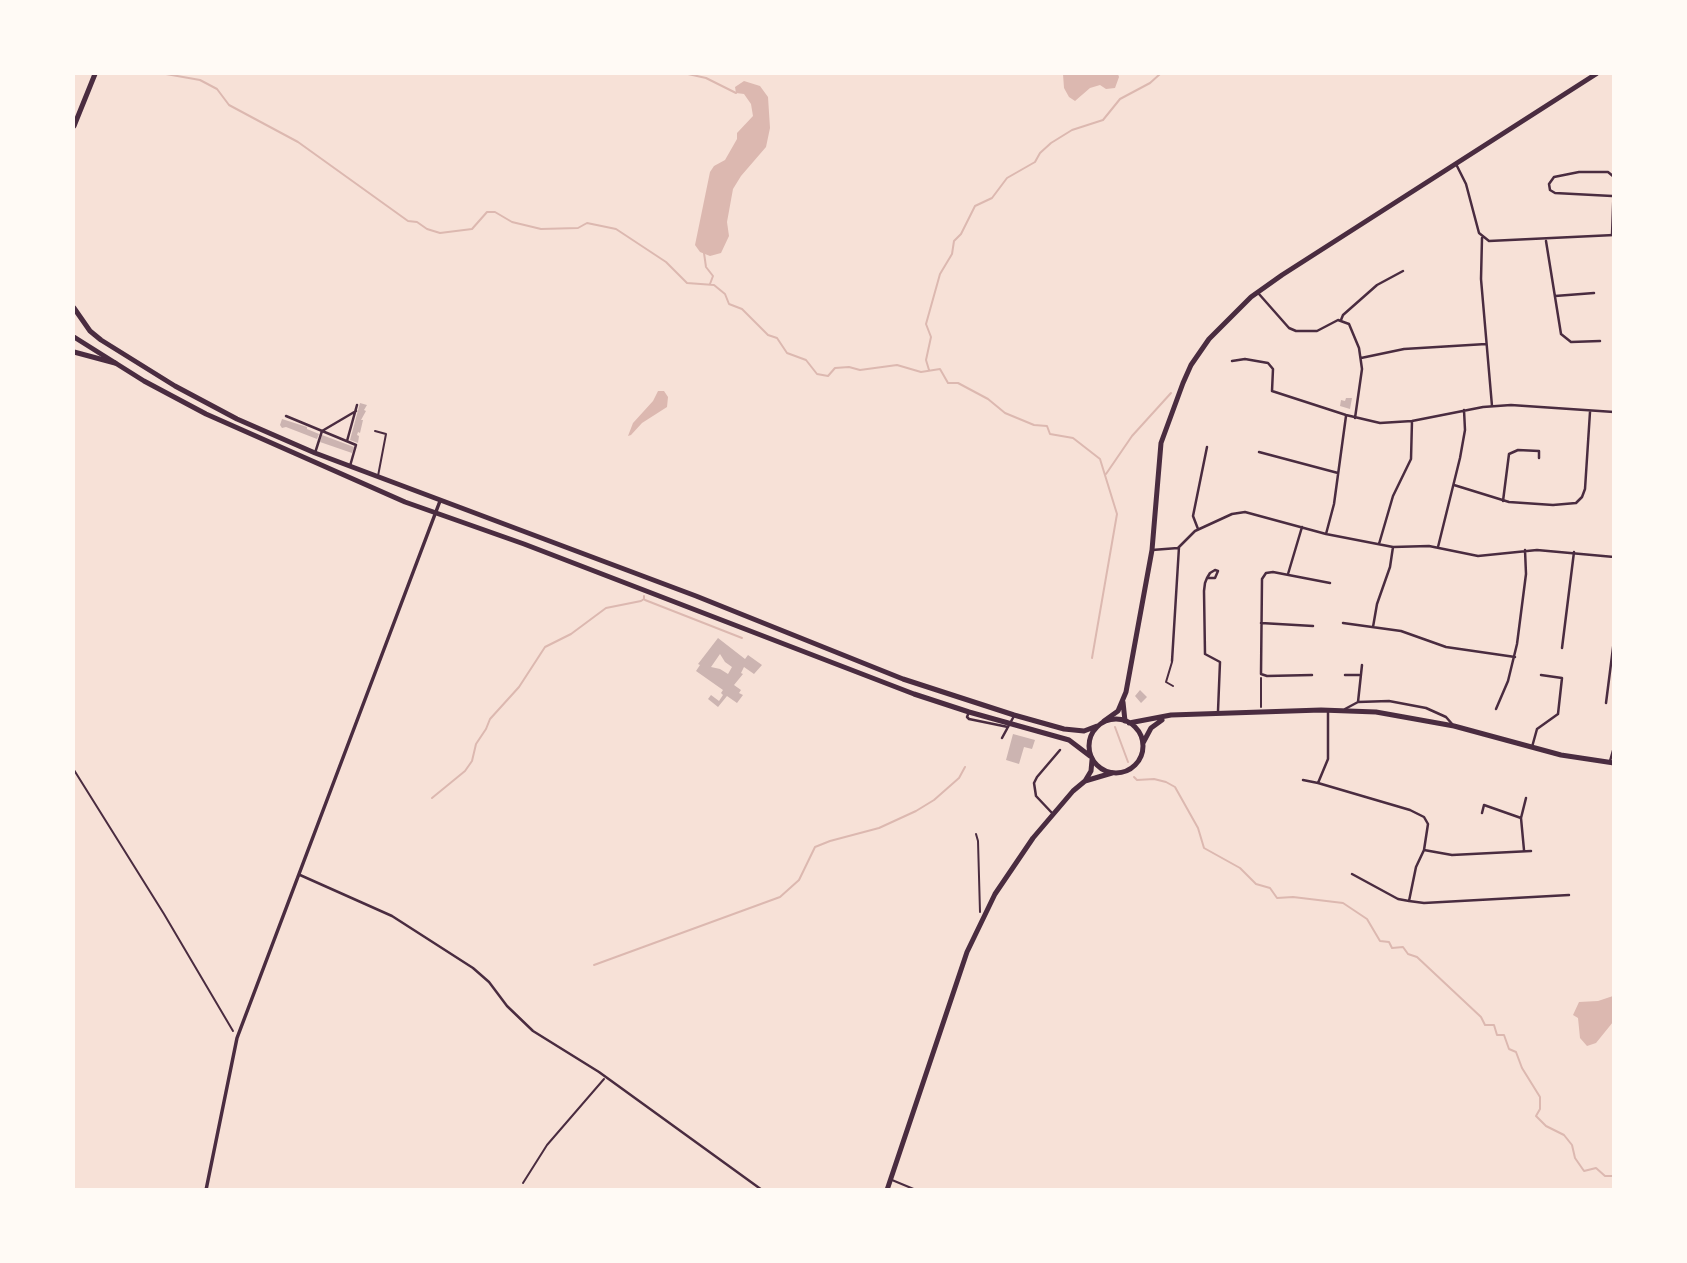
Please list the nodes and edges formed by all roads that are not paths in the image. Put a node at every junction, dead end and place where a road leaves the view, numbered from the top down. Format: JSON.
{"nodes":[{"id":1,"x":95,"y":74,"type":"edge"},
{"id":2,"x":1597,"y":74,"type":"edge"},
{"id":3,"x":74,"y":126,"type":"edge"},
{"id":4,"x":1456,"y":164,"type":"junction"},
{"id":5,"x":1614,"y":179,"type":"edge"},
{"id":6,"x":1612,"y":196,"type":"edge"},
{"id":7,"x":1613,"y":235,"type":"edge"},
{"id":8,"x":1482,"y":237,"type":"junction"},
{"id":9,"x":1545,"y":239,"type":"junction"},
{"id":10,"x":1402,"y":271,"type":"dead end"},
{"id":11,"x":1257,"y":292,"type":"junction"},
{"id":12,"x":1594,"y":293,"type":"dead end"},
{"id":13,"x":1554,"y":296,"type":"junction"},
{"id":14,"x":74,"y":309,"type":"edge"},
{"id":15,"x":1341,"y":320,"type":"junction"},
{"id":16,"x":74,"y":337,"type":"edge"},
{"id":17,"x":1600,"y":341,"type":"dead end"},
{"id":18,"x":1486,"y":344,"type":"junction"},
{"id":19,"x":74,"y":352,"type":"edge"},
{"id":20,"x":1361,"y":358,"type":"junction"},
{"id":21,"x":1232,"y":361,"type":"dead end"},
{"id":22,"x":116,"y":363,"type":"junction"},
{"id":23,"x":357,"y":405,"type":"dead end"},
{"id":24,"x":1492,"y":406,"type":"junction"},
{"id":25,"x":356,"y":411,"type":"junction"},
{"id":26,"x":1464,"y":411,"type":"junction"},
{"id":27,"x":1590,"y":412,"type":"junction"},
{"id":28,"x":1614,"y":412,"type":"edge"},
{"id":29,"x":1346,"y":415,"type":"junction"},
{"id":30,"x":286,"y":416,"type":"dead end"},
{"id":31,"x":1355,"y":418,"type":"junction"},
{"id":32,"x":1412,"y":421,"type":"junction"},
{"id":33,"x":322,"y":431,"type":"junction"},
{"id":34,"x":375,"y":432,"type":"dead end"},
{"id":35,"x":347,"y":441,"type":"junction"},
{"id":36,"x":1207,"y":447,"type":"dead end"},
{"id":37,"x":1259,"y":452,"type":"dead end"},
{"id":38,"x":315,"y":453,"type":"junction"},
{"id":39,"x":1539,"y":458,"type":"dead end"},
{"id":40,"x":349,"y":466,"type":"junction"},
{"id":41,"x":1338,"y":474,"type":"junction"},
{"id":42,"x":378,"y":477,"type":"junction"},
{"id":43,"x":1454,"y":485,"type":"junction"},
{"id":44,"x":440,"y":501,"type":"junction"},
{"id":45,"x":1503,"y":501,"type":"junction"},
{"id":46,"x":1247,"y":506,"type":"dead end"},
{"id":47,"x":1247,"y":512,"type":"junction"},
{"id":48,"x":435,"y":513,"type":"junction"},
{"id":49,"x":1302,"y":527,"type":"junction"},
{"id":50,"x":1198,"y":529,"type":"junction"},
{"id":51,"x":1326,"y":534,"type":"junction"},
{"id":52,"x":1379,"y":544,"type":"junction"},
{"id":53,"x":1179,"y":547,"type":"junction"},
{"id":54,"x":1393,"y":547,"type":"junction"},
{"id":55,"x":1438,"y":548,"type":"junction"},
{"id":56,"x":1152,"y":550,"type":"junction"},
{"id":57,"x":1525,"y":550,"type":"junction"},
{"id":58,"x":1574,"y":552,"type":"junction"},
{"id":59,"x":1614,"y":557,"type":"edge"},
{"id":60,"x":1288,"y":574,"type":"junction"},
{"id":61,"x":1207,"y":578,"type":"dead end"},
{"id":62,"x":1330,"y":583,"type":"dead end"},
{"id":63,"x":1261,"y":623,"type":"junction"},
{"id":64,"x":1343,"y":623,"type":"dead end"},
{"id":65,"x":1313,"y":626,"type":"dead end"},
{"id":66,"x":1373,"y":627,"type":"junction"},
{"id":67,"x":1614,"y":640,"type":"edge"},
{"id":68,"x":1562,"y":649,"type":"dead end"},
{"id":69,"x":1515,"y":657,"type":"junction"},
{"id":70,"x":1171,"y":661,"type":"joint"},
{"id":71,"x":1362,"y":665,"type":"dead end"},
{"id":72,"x":1312,"y":675,"type":"dead end"},
{"id":73,"x":1541,"y":675,"type":"dead end"},
{"id":74,"x":1345,"y":676,"type":"dead end"},
{"id":75,"x":1359,"y":676,"type":"junction"},
{"id":76,"x":1173,"y":686,"type":"dead end"},
{"id":77,"x":1123,"y":702,"type":"junction"},
{"id":78,"x":1358,"y":702,"type":"junction"},
{"id":79,"x":1606,"y":703,"type":"dead end"},
{"id":80,"x":1496,"y":709,"type":"dead end"},
{"id":81,"x":1328,"y":710,"type":"junction"},
{"id":82,"x":1343,"y":711,"type":"junction"},
{"id":83,"x":1014,"y":715,"type":"junction"},
{"id":84,"x":1171,"y":715,"type":"junction"},
{"id":85,"x":1218,"y":715,"type":"junction"},
{"id":86,"x":1104,"y":721,"type":"junction"},
{"id":87,"x":1127,"y":722,"type":"junction"},
{"id":88,"x":1009,"y":726,"type":"junction"},
{"id":89,"x":1097,"y":726,"type":"junction"},
{"id":90,"x":1454,"y":726,"type":"junction"},
{"id":91,"x":1002,"y":738,"type":"dead end"},
{"id":92,"x":1143,"y":743,"type":"junction"},
{"id":93,"x":1614,"y":747,"type":"edge"},
{"id":94,"x":1531,"y":748,"type":"junction"},
{"id":95,"x":1060,"y":750,"type":"dead end"},
{"id":96,"x":1091,"y":758,"type":"junction"},
{"id":97,"x":1611,"y":763,"type":"edge"},
{"id":98,"x":1112,"y":773,"type":"junction"},
{"id":99,"x":1303,"y":780,"type":"dead end"},
{"id":100,"x":1085,"y":781,"type":"junction"},
{"id":101,"x":1318,"y":783,"type":"junction"},
{"id":102,"x":1526,"y":798,"type":"dead end"},
{"id":103,"x":1482,"y":813,"type":"dead end"},
{"id":104,"x":1053,"y":814,"type":"junction"},
{"id":105,"x":1521,"y":818,"type":"junction"},
{"id":106,"x":1423,"y":850,"type":"junction"},
{"id":107,"x":1524,"y":851,"type":"junction"},
{"id":108,"x":1531,"y":851,"type":"dead end"},
{"id":109,"x":1352,"y":874,"type":"dead end"},
{"id":110,"x":299,"y":875,"type":"junction"},
{"id":111,"x":1569,"y":895,"type":"dead end"},
{"id":112,"x":1409,"y":901,"type":"junction"},
{"id":113,"x":891,"y":1179,"type":"junction"},
{"id":114,"x":206,"y":1189,"type":"edge"},
{"id":115,"x":762,"y":1189,"type":"edge"},
{"id":116,"x":887,"y":1189,"type":"edge"},
{"id":117,"x":916,"y":1189,"type":"edge"}],
"edges":[{"from":1,"to":3,"type":"main road"},
{"from":2,"to":4,"type":"main road"},
{"from":4,"to":8,"type":"street"},
{"from":4,"to":11,"type":"main road"},
{"from":5,"to":6,"type":"street"},
{"from":5,"to":6,"type":"street"},
{"from":6,"to":7,"type":"street"},
{"from":7,"to":9,"type":"street"},
{"from":8,"to":9,"type":"street"},
{"from":8,"to":18,"type":"street"},
{"from":9,"to":13,"type":"street"},
{"from":10,"to":15,"type":"street"},
{"from":11,"to":15,"type":"street"},
{"from":11,"to":56,"type":"main road"},
{"from":12,"to":13,"type":"street"},
{"from":13,"to":17,"type":"street"},
{"from":14,"to":38,"type":"main road"},
{"from":15,"to":20,"type":"street"},
{"from":16,"to":22,"type":"main road"},
{"from":18,"to":20,"type":"street"},
{"from":18,"to":24,"type":"street"},
{"from":19,"to":22,"type":"main road"},
{"from":20,"to":31,"type":"street"},
{"from":21,"to":29,"type":"street"},
{"from":22,"to":48,"type":"main road"},
{"from":23,"to":25,"type":"street"},
{"from":24,"to":26,"type":"street"},
{"from":24,"to":27,"type":"street"},
{"from":25,"to":33,"type":"street"},
{"from":25,"to":35,"type":"street"},
{"from":26,"to":32,"type":"street"},
{"from":26,"to":43,"type":"street"},
{"from":27,"to":28,"type":"street"},
{"from":27,"to":45,"type":"street"},
{"from":29,"to":31,"type":"street"},
{"from":29,"to":41,"type":"street"},
{"from":30,"to":33,"type":"street"},
{"from":31,"to":32,"type":"street"},
{"from":32,"to":52,"type":"street"},
{"from":33,"to":35,"type":"street"},
{"from":33,"to":38,"type":"street"},
{"from":34,"to":42,"type":"lane"},
{"from":35,"to":40,"type":"street"},
{"from":36,"to":50,"type":"street"},
{"from":37,"to":41,"type":"street"},
{"from":38,"to":40,"type":"main road"},
{"from":39,"to":45,"type":"street"},
{"from":40,"to":42,"type":"main road"},
{"from":41,"to":51,"type":"street"},
{"from":42,"to":44,"type":"main road"},
{"from":43,"to":45,"type":"street"},
{"from":43,"to":55,"type":"street"},
{"from":44,"to":48,"type":"street"},
{"from":44,"to":83,"type":"main road"},
{"from":46,"to":47,"type":"street"},
{"from":47,"to":49,"type":"street"},
{"from":47,"to":50,"type":"street"},
{"from":48,"to":88,"type":"main road"},
{"from":48,"to":110,"type":"street"},
{"from":49,"to":51,"type":"street"},
{"from":49,"to":60,"type":"street"},
{"from":50,"to":53,"type":"street"},
{"from":51,"to":52,"type":"street"},
{"from":52,"to":54,"type":"street"},
{"from":53,"to":56,"type":"street"},
{"from":53,"to":70,"type":"street"},
{"from":54,"to":55,"type":"street"},
{"from":54,"to":66,"type":"street"},
{"from":55,"to":57,"type":"street"},
{"from":56,"to":77,"type":"main road"},
{"from":57,"to":58,"type":"street"},
{"from":57,"to":69,"type":"street"},
{"from":58,"to":59,"type":"street"},
{"from":58,"to":68,"type":"street"},
{"from":60,"to":62,"type":"street"},
{"from":60,"to":63,"type":"street"},
{"from":61,"to":85,"type":"street"},
{"from":63,"to":65,"type":"street"},
{"from":63,"to":72,"type":"street"},
{"from":64,"to":66,"type":"street"},
{"from":66,"to":69,"type":"street"},
{"from":67,"to":79,"type":"street"},
{"from":69,"to":80,"type":"street"},
{"from":70,"to":76,"type":"lane"},
{"from":71,"to":75,"type":"street"},
{"from":73,"to":94,"type":"street"},
{"from":74,"to":75,"type":"street"},
{"from":75,"to":78,"type":"street"},
{"from":77,"to":86,"type":"main road"},
{"from":77,"to":87,"type":"main road"},
{"from":78,"to":82,"type":"street"},
{"from":78,"to":90,"type":"street"},
{"from":81,"to":82,"type":"main road"},
{"from":81,"to":85,"type":"main road"},
{"from":81,"to":101,"type":"street"},
{"from":82,"to":90,"type":"main road"},
{"from":83,"to":88,"type":"street"},
{"from":83,"to":89,"type":"main road"},
{"from":84,"to":85,"type":"main road"},
{"from":84,"to":87,"type":"main road"},
{"from":84,"to":92,"type":"main road"},
{"from":86,"to":87,"type":"main road"},
{"from":86,"to":89,"type":"main road"},
{"from":87,"to":92,"type":"main road"},
{"from":88,"to":91,"type":"street"},
{"from":88,"to":96,"type":"main road"},
{"from":89,"to":96,"type":"main road"},
{"from":90,"to":94,"type":"main road"},
{"from":92,"to":98,"type":"main road"},
{"from":93,"to":97,"type":"street"},
{"from":94,"to":97,"type":"main road"},
{"from":95,"to":104,"type":"street"},
{"from":96,"to":98,"type":"main road"},
{"from":96,"to":100,"type":"main road"},
{"from":98,"to":100,"type":"main road"},
{"from":99,"to":101,"type":"street"},
{"from":100,"to":104,"type":"main road"},
{"from":101,"to":106,"type":"street"},
{"from":102,"to":105,"type":"street"},
{"from":103,"to":105,"type":"street"},
{"from":104,"to":113,"type":"main road"},
{"from":105,"to":107,"type":"street"},
{"from":106,"to":107,"type":"street"},
{"from":106,"to":112,"type":"street"},
{"from":107,"to":108,"type":"street"},
{"from":109,"to":112,"type":"street"},
{"from":110,"to":114,"type":"street"},
{"from":110,"to":115,"type":"street"},
{"from":111,"to":112,"type":"street"},
{"from":113,"to":116,"type":"main road"},
{"from":113,"to":117,"type":"lane"}]}
